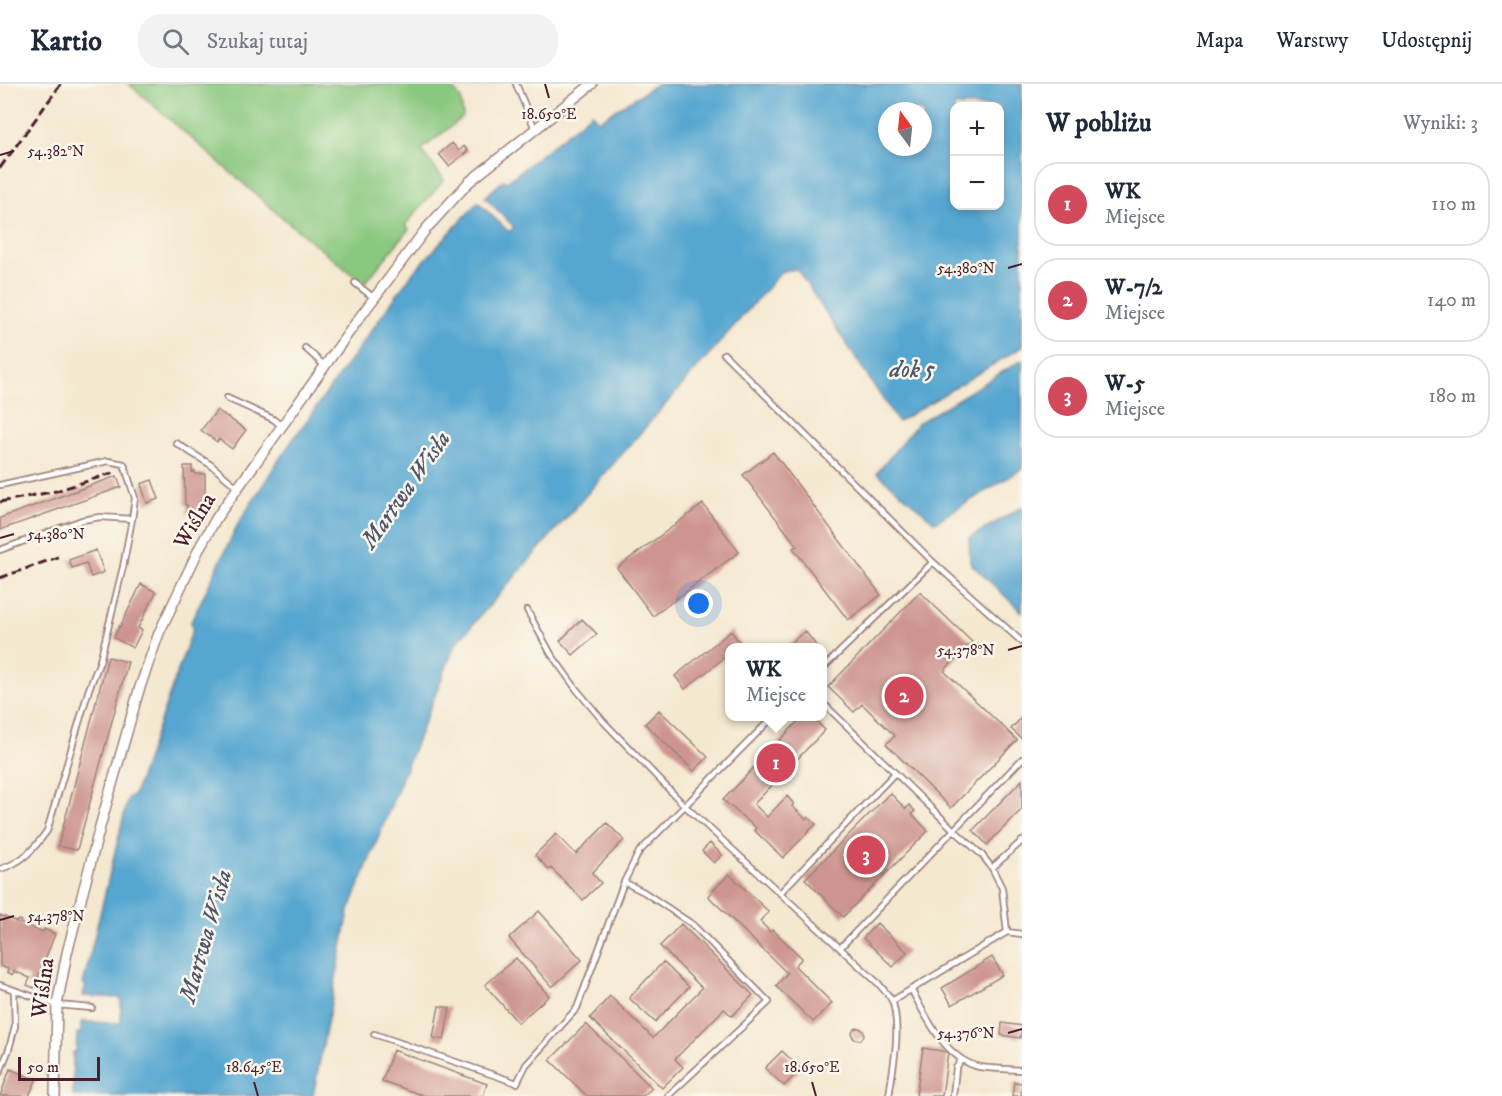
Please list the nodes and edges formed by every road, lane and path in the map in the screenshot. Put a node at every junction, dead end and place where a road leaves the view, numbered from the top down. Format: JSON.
{"nodes":[{"id":1,"x":516,"y":84,"type":"edge"},
{"id":2,"x":591,"y":84,"type":"edge"},
{"id":3,"x":535,"y":129,"type":"junction"},
{"id":4,"x":355,"y":283,"type":"dead end"},
{"id":5,"x":374,"y":298,"type":"junction"},
{"id":6,"x":305,"y":348,"type":"dead end"},
{"id":7,"x":724,"y":354,"type":"dead end"},
{"id":8,"x":326,"y":366,"type":"junction"},
{"id":9,"x":227,"y":398,"type":"dead end"},
{"id":10,"x":283,"y":427,"type":"junction"},
{"id":11,"x":176,"y":443,"type":"dead end"},
{"id":12,"x":0,"y":485,"type":"edge"},
{"id":13,"x":239,"y":488,"type":"junction"},
{"id":14,"x":132,"y":519,"type":"junction"},
{"id":15,"x":0,"y":550,"type":"edge"},
{"id":16,"x":933,"y":562,"type":"junction"},
{"id":17,"x":527,"y":610,"type":"dead end"},
{"id":18,"x":1022,"y":642,"type":"edge"},
{"id":19,"x":827,"y":664,"type":"edge"},
{"id":20,"x":827,"y":707,"type":"edge"},
{"id":21,"x":770,"y":721,"type":"edge"},
{"id":22,"x":1022,"y":759,"type":"edge"},
{"id":23,"x":895,"y":773,"type":"junction"},
{"id":24,"x":684,"y":805,"type":"junction"},
{"id":25,"x":954,"y":830,"type":"junction"},
{"id":26,"x":1022,"y":841,"type":"edge"},
{"id":27,"x":992,"y":868,"type":"junction"},
{"id":28,"x":0,"y":869,"type":"edge"},
{"id":29,"x":624,"y":882,"type":"junction"},
{"id":30,"x":780,"y":894,"type":"junction"},
{"id":31,"x":1007,"y":932,"type":"junction"},
{"id":32,"x":1022,"y":934,"type":"edge"},
{"id":33,"x":840,"y":948,"type":"junction"},
{"id":34,"x":0,"y":985,"type":"edge"},
{"id":35,"x":911,"y":989,"type":"junction"},
{"id":36,"x":14,"y":990,"type":"junction"},
{"id":37,"x":892,"y":1000,"type":"junction"},
{"id":38,"x":57,"y":1005,"type":"junction"},
{"id":39,"x":92,"y":1008,"type":"dead end"},
{"id":40,"x":374,"y":1034,"type":"dead end"},
{"id":41,"x":961,"y":1060,"type":"junction"},
{"id":42,"x":1022,"y":1070,"type":"edge"},
{"id":43,"x":0,"y":1072,"type":"edge"},
{"id":44,"x":55,"y":1096,"type":"edge"},
{"id":45,"x":668,"y":1096,"type":"edge"},
{"id":46,"x":889,"y":1096,"type":"edge"},
{"id":47,"x":953,"y":1096,"type":"edge"}],
"edges":[{"from":1,"to":3,"type":"lane"},
{"from":2,"to":3,"type":"street","name":"Wiślna"},
{"from":3,"to":5,"type":"street","name":"Wiślna"},
{"from":4,"to":5,"type":"lane"},
{"from":5,"to":8,"type":"street","name":"Wiślna"},
{"from":6,"to":8,"type":"lane"},
{"from":7,"to":16,"type":"lane"},
{"from":8,"to":10,"type":"street","name":"Wiślna"},
{"from":9,"to":10,"type":"lane"},
{"from":10,"to":13,"type":"street","name":"Wiślna"},
{"from":11,"to":13,"type":"lane"},
{"from":12,"to":14,"type":"lane"},
{"from":13,"to":38,"type":"street","name":"Wiślna"},
{"from":14,"to":15,"type":"lane"},
{"from":14,"to":28,"type":"lane"},
{"from":16,"to":18,"type":"lane"},
{"from":16,"to":19,"type":"lane"},
{"from":17,"to":24,"type":"lane"},
{"from":20,"to":23,"type":"lane"},
{"from":21,"to":24,"type":"lane"},
{"from":22,"to":25,"type":"lane"},
{"from":23,"to":25,"type":"lane"},
{"from":23,"to":30,"type":"lane"},
{"from":24,"to":29,"type":"lane"},
{"from":24,"to":30,"type":"lane"},
{"from":25,"to":27,"type":"lane"},
{"from":25,"to":33,"type":"lane"},
{"from":26,"to":27,"type":"lane"},
{"from":27,"to":31,"type":"lane"},
{"from":29,"to":40,"type":"lane"},
{"from":29,"to":45,"type":"lane"},
{"from":30,"to":33,"type":"lane"},
{"from":31,"to":32,"type":"lane"},
{"from":31,"to":35,"type":"lane"},
{"from":33,"to":37,"type":"lane"},
{"from":34,"to":36,"type":"lane"},
{"from":35,"to":37,"type":"lane"},
{"from":35,"to":41,"type":"lane"},
{"from":36,"to":38,"type":"lane"},
{"from":36,"to":43,"type":"lane"},
{"from":37,"to":46,"type":"lane"},
{"from":38,"to":39,"type":"lane"},
{"from":38,"to":44,"type":"street","name":"Wiślna"},
{"from":41,"to":42,"type":"lane"},
{"from":41,"to":47,"type":"lane"}]}
